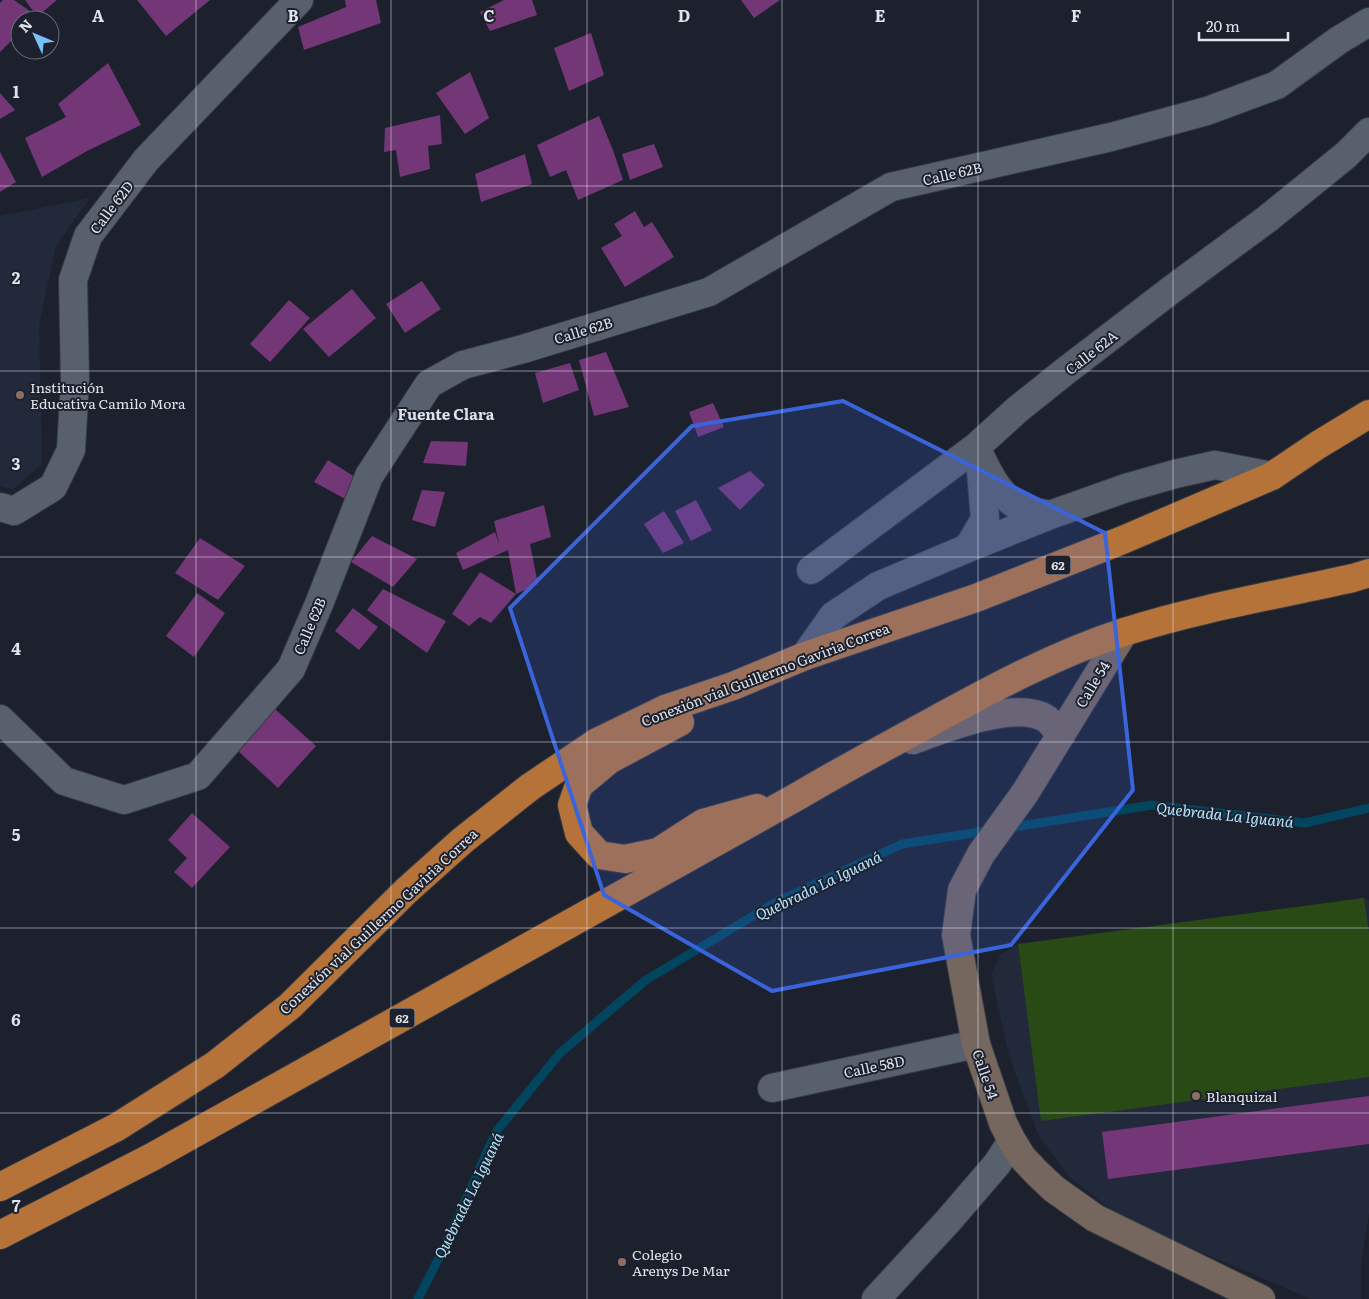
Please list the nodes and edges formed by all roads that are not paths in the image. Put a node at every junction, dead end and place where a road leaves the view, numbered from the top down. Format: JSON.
{"nodes":[{"id":1,"x":299,"y":0,"type":"edge"},
{"id":2,"x":1369,"y":22,"type":"edge"},
{"id":3,"x":1369,"y":132,"type":"edge"},
{"id":4,"x":1369,"y":414,"type":"edge"},
{"id":5,"x":976,"y":447,"type":"junction"},
{"id":6,"x":1272,"y":476,"type":"junction"},
{"id":7,"x":7,"y":509,"type":"edge"},
{"id":8,"x":1050,"y":515,"type":"junction"},
{"id":9,"x":968,"y":548,"type":"junction"},
{"id":10,"x":811,"y":570,"type":"dead end"},
{"id":11,"x":1369,"y":573,"type":"edge"},
{"id":12,"x":1124,"y":632,"type":"junction"},
{"id":13,"x":805,"y":656,"type":"junction"},
{"id":14,"x":733,"y":686,"type":"junction"},
{"id":15,"x":0,"y":719,"type":"edge"},
{"id":16,"x":1061,"y":735,"type":"junction"},
{"id":17,"x":872,"y":755,"type":"junction"},
{"id":18,"x":800,"y":795,"type":"junction"},
{"id":19,"x":976,"y":1044,"type":"junction"},
{"id":20,"x":772,"y":1088,"type":"dead end"},
{"id":21,"x":1012,"y":1141,"type":"junction"},
{"id":22,"x":0,"y":1187,"type":"edge"},
{"id":23,"x":0,"y":1235,"type":"edge"},
{"id":24,"x":876,"y":1299,"type":"edge"},
{"id":25,"x":1261,"y":1299,"type":"edge"}],
"edges":[{"from":1,"to":7,"type":"street","name":"Calle 62D"},
{"from":2,"to":15,"type":"street","name":"Calle 62B"},
{"from":3,"to":5,"type":"street","name":"Calle 62A"},
{"from":4,"to":6,"type":"highway","name":"Conexión vial Guillermo Gaviria Correa","number":"62"},
{"from":5,"to":8,"type":"street"},
{"from":5,"to":9,"type":"street"},
{"from":5,"to":10,"type":"street","name":"Calle 62A"},
{"from":6,"to":8,"type":"street"},
{"from":6,"to":13,"type":"highway","name":"Conexión vial Guillermo Gaviria Correa","number":"62"},
{"from":8,"to":9,"type":"street"},
{"from":9,"to":13,"type":"street"},
{"from":11,"to":12,"type":"highway","number":"62"},
{"from":12,"to":16,"type":"street","name":"Calle 54"},
{"from":12,"to":17,"type":"highway","number":"62"},
{"from":13,"to":14,"type":"highway","name":"Conexión vial Guillermo Gaviria Correa","number":"62"},
{"from":14,"to":18,"type":"highway"},
{"from":14,"to":22,"type":"highway","name":"Conexión vial Guillermo Gaviria Correa","number":"62"},
{"from":16,"to":17,"type":"street"},
{"from":16,"to":19,"type":"street","name":"Calle 54"},
{"from":17,"to":18,"type":"highway","number":"62"},
{"from":18,"to":23,"type":"highway","number":"62"},
{"from":19,"to":20,"type":"street","name":"Calle 58D"},
{"from":19,"to":21,"type":"street","name":"Calle 54"},
{"from":21,"to":24,"type":"street"},
{"from":21,"to":25,"type":"street","name":"Calle 54"}]}
